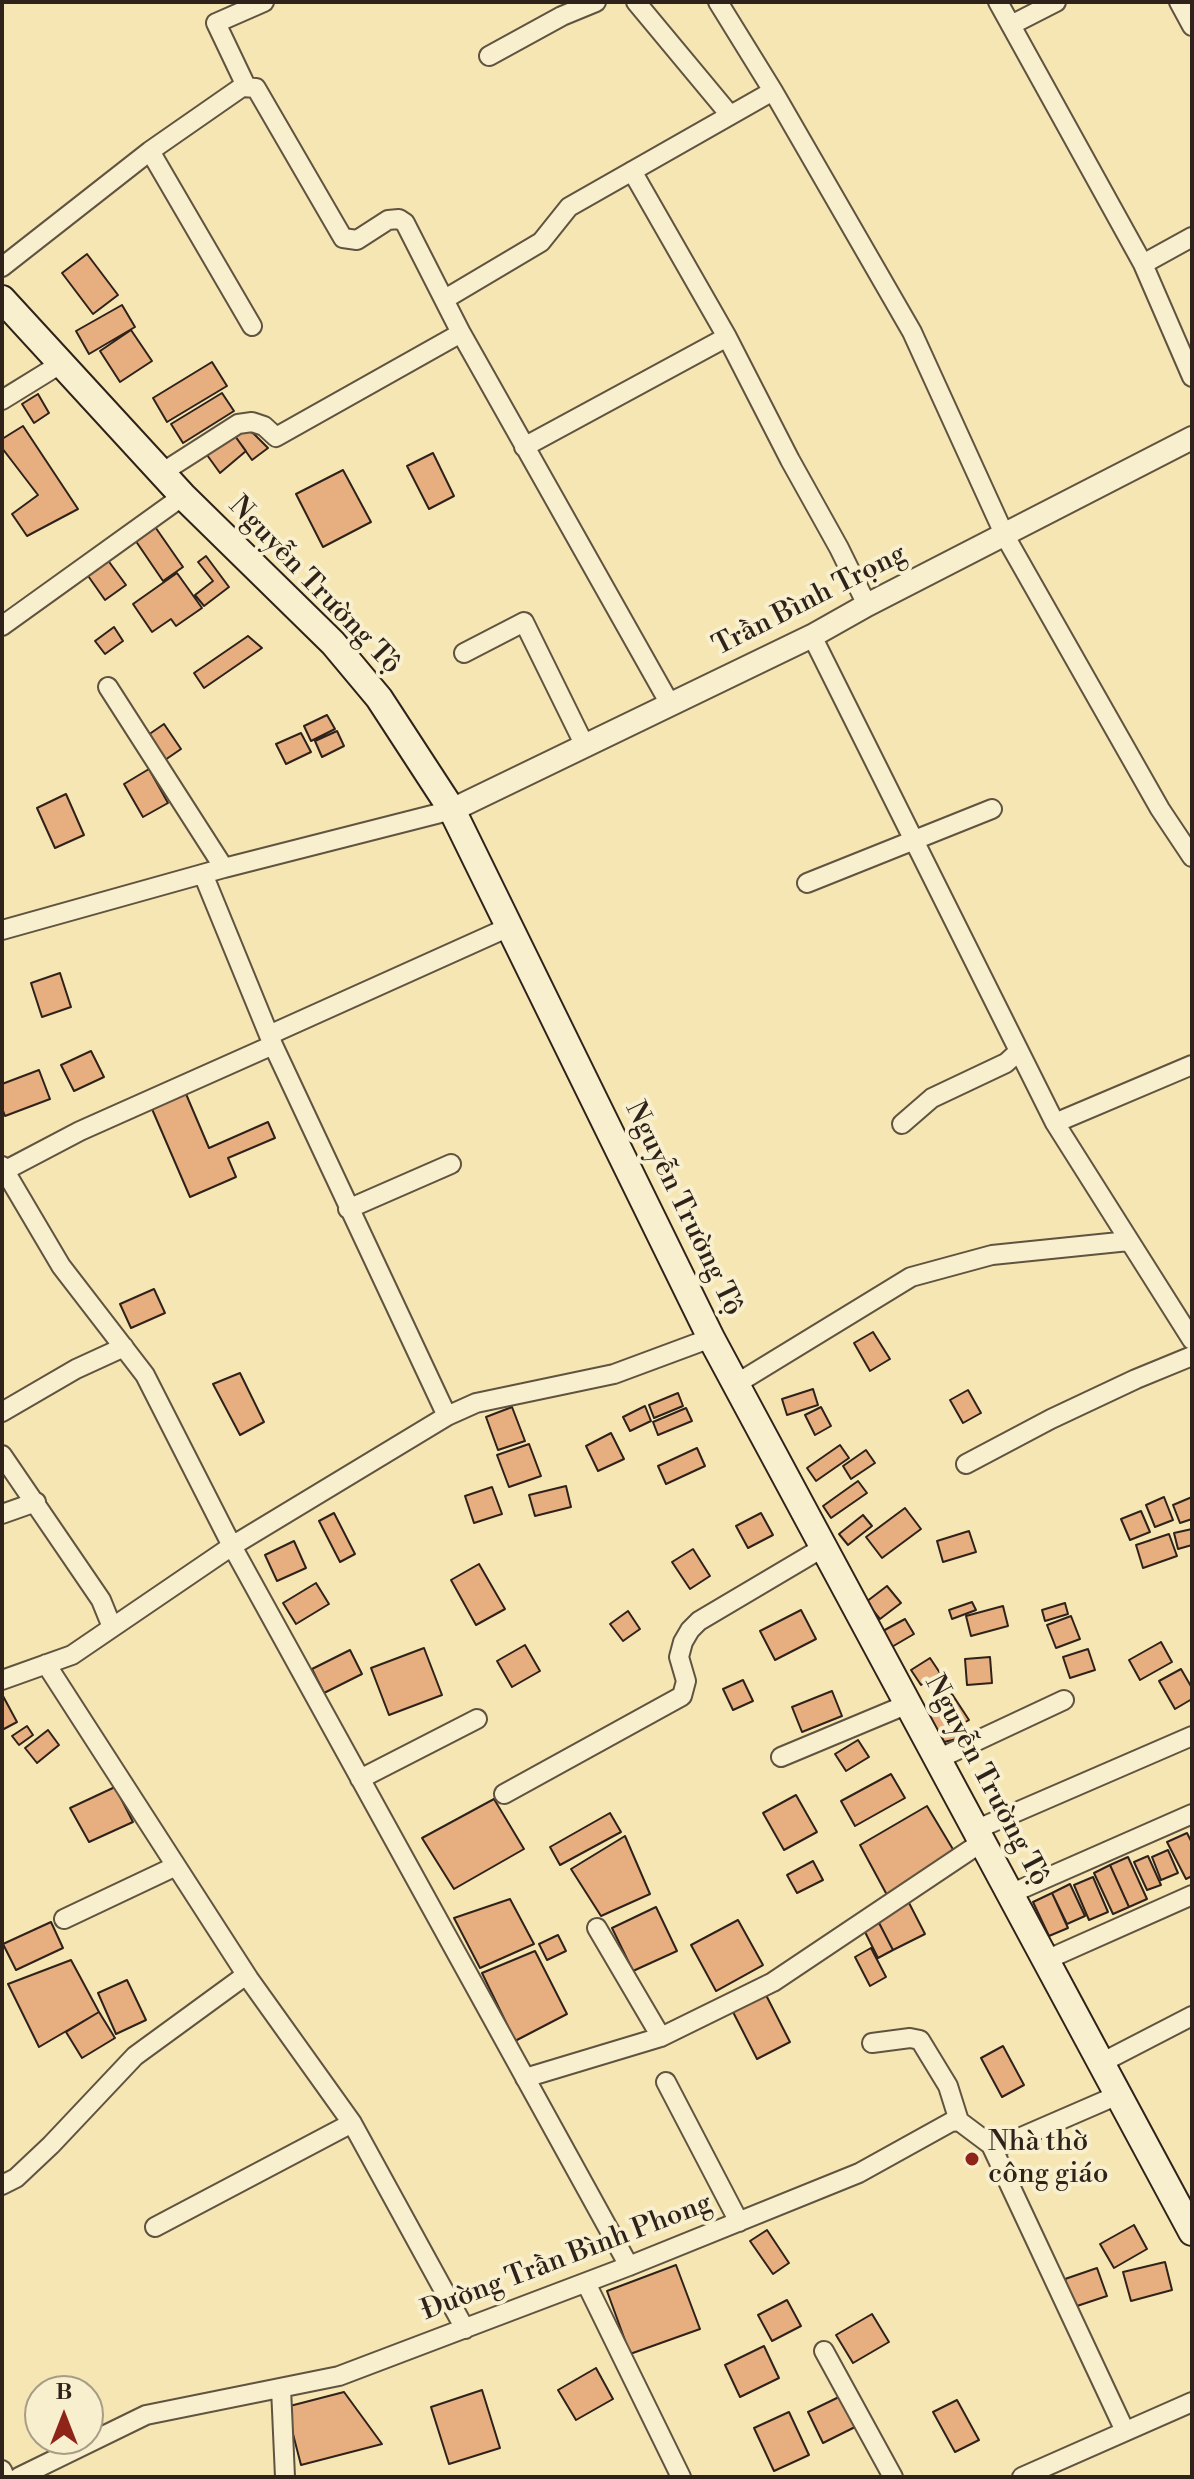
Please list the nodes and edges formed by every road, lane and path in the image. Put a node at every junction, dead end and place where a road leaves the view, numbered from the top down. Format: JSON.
{"nodes":[{"id":1,"x":264,"y":2,"type":"edge"},
{"id":2,"x":596,"y":2,"type":"edge"},
{"id":3,"x":636,"y":2,"type":"edge"},
{"id":4,"x":718,"y":2,"type":"edge"},
{"id":5,"x":998,"y":2,"type":"edge"},
{"id":6,"x":1056,"y":2,"type":"edge"},
{"id":7,"x":1179,"y":2,"type":"edge"},
{"id":8,"x":1011,"y":25,"type":"junction"},
{"id":9,"x":1192,"y":26,"type":"edge"},
{"id":10,"x":489,"y":56,"type":"dead end"},
{"id":11,"x":246,"y":86,"type":"junction"},
{"id":12,"x":773,"y":91,"type":"junction"},
{"id":13,"x":730,"y":115,"type":"junction"},
{"id":14,"x":150,"y":151,"type":"junction"},
{"id":15,"x":632,"y":171,"type":"junction"},
{"id":16,"x":1192,"y":237,"type":"edge"},
{"id":17,"x":1143,"y":264,"type":"junction"},
{"id":18,"x":2,"y":267,"type":"edge"},
{"id":19,"x":2,"y":299,"type":"edge"},
{"id":20,"x":445,"y":299,"type":"junction"},
{"id":21,"x":252,"y":326,"type":"dead end"},
{"id":22,"x":461,"y":333,"type":"junction"},
{"id":23,"x":727,"y":337,"type":"junction"},
{"id":24,"x":62,"y":363,"type":"junction"},
{"id":25,"x":1192,"y":377,"type":"edge"},
{"id":26,"x":2,"y":400,"type":"edge"},
{"id":27,"x":1192,"y":438,"type":"edge"},
{"id":28,"x":524,"y":447,"type":"junction"},
{"id":29,"x":163,"y":472,"type":"junction"},
{"id":30,"x":183,"y":496,"type":"junction"},
{"id":31,"x":1005,"y":536,"type":"junction"},
{"id":32,"x":867,"y":605,"type":"junction"},
{"id":33,"x":2,"y":626,"type":"edge"},
{"id":34,"x":812,"y":636,"type":"junction"},
{"id":35,"x":464,"y":653,"type":"dead end"},
{"id":36,"x":108,"y":687,"type":"dead end"},
{"id":37,"x":670,"y":704,"type":"junction"},
{"id":38,"x":585,"y":746,"type":"junction"},
{"id":39,"x":992,"y":809,"type":"dead end"},
{"id":40,"x":452,"y":810,"type":"junction"},
{"id":41,"x":914,"y":841,"type":"junction"},
{"id":42,"x":1192,"y":857,"type":"edge"},
{"id":43,"x":224,"y":868,"type":"junction"},
{"id":44,"x":203,"y":874,"type":"junction"},
{"id":45,"x":807,"y":883,"type":"dead end"},
{"id":46,"x":509,"y":927,"type":"junction"},
{"id":47,"x":2,"y":930,"type":"edge"},
{"id":48,"x":271,"y":1040,"type":"junction"},
{"id":49,"x":1019,"y":1051,"type":"junction"},
{"id":50,"x":1192,"y":1065,"type":"edge"},
{"id":51,"x":1055,"y":1123,"type":"junction"},
{"id":52,"x":902,"y":1124,"type":"dead end"},
{"id":53,"x":451,"y":1164,"type":"dead end"},
{"id":54,"x":3,"y":1170,"type":"edge"},
{"id":55,"x":348,"y":1209,"type":"junction"},
{"id":56,"x":1129,"y":1241,"type":"junction"},
{"id":57,"x":711,"y":1338,"type":"junction"},
{"id":58,"x":1192,"y":1340,"type":"edge"},
{"id":59,"x":124,"y":1347,"type":"junction"},
{"id":60,"x":1192,"y":1356,"type":"edge"},
{"id":61,"x":736,"y":1384,"type":"junction"},
{"id":62,"x":2,"y":1412,"type":"edge"},
{"id":63,"x":447,"y":1416,"type":"junction"},
{"id":64,"x":2,"y":1455,"type":"edge"},
{"id":65,"x":966,"y":1464,"type":"dead end"},
{"id":66,"x":36,"y":1502,"type":"junction"},
{"id":67,"x":2,"y":1514,"type":"edge"},
{"id":68,"x":232,"y":1546,"type":"junction"},
{"id":69,"x":824,"y":1547,"type":"junction"},
{"id":70,"x":112,"y":1627,"type":"junction"},
{"id":71,"x":46,"y":1664,"type":"junction"},
{"id":72,"x":2,"y":1680,"type":"edge"},
{"id":73,"x":1064,"y":1700,"type":"dead end"},
{"id":74,"x":908,"y":1704,"type":"junction"},
{"id":75,"x":477,"y":1719,"type":"dead end"},
{"id":76,"x":1192,"y":1736,"type":"edge"},
{"id":77,"x":781,"y":1757,"type":"dead end"},
{"id":78,"x":938,"y":1759,"type":"junction"},
{"id":79,"x":360,"y":1779,"type":"junction"},
{"id":80,"x":504,"y":1794,"type":"dead end"},
{"id":81,"x":1191,"y":1817,"type":"edge"},
{"id":82,"x":979,"y":1836,"type":"junction"},
{"id":83,"x":176,"y":1866,"type":"junction"},
{"id":84,"x":1010,"y":1894,"type":"junction"},
{"id":85,"x":1192,"y":1895,"type":"edge"},
{"id":86,"x":64,"y":1919,"type":"dead end"},
{"id":87,"x":597,"y":1928,"type":"dead end"},
{"id":88,"x":1046,"y":1960,"type":"junction"},
{"id":89,"x":246,"y":1975,"type":"junction"},
{"id":90,"x":1192,"y":2016,"type":"edge"},
{"id":91,"x":661,"y":2037,"type":"junction"},
{"id":92,"x":872,"y":2043,"type":"dead end"},
{"id":93,"x":1101,"y":2063,"type":"junction"},
{"id":94,"x":525,"y":2078,"type":"junction"},
{"id":95,"x":666,"y":2082,"type":"dead end"},
{"id":96,"x":1118,"y":2095,"type":"junction"},
{"id":97,"x":959,"y":2121,"type":"junction"},
{"id":98,"x":352,"y":2123,"type":"junction"},
{"id":99,"x":991,"y":2145,"type":"junction"},
{"id":100,"x":2,"y":2185,"type":"edge"},
{"id":101,"x":1189,"y":2218,"type":"edge"},
{"id":102,"x":739,"y":2222,"type":"junction"},
{"id":103,"x":155,"y":2227,"type":"dead end"},
{"id":104,"x":629,"y":2266,"type":"junction"},
{"id":105,"x":586,"y":2283,"type":"junction"},
{"id":106,"x":465,"y":2329,"type":"junction"},
{"id":107,"x":824,"y":2351,"type":"dead end"},
{"id":108,"x":281,"y":2388,"type":"junction"},
{"id":109,"x":1192,"y":2402,"type":"edge"},
{"id":110,"x":1125,"y":2431,"type":"junction"},
{"id":111,"x":2,"y":2470,"type":"edge"},
{"id":112,"x":5,"y":2477,"type":"edge"},
{"id":113,"x":19,"y":2477,"type":"edge"},
{"id":114,"x":285,"y":2477,"type":"edge"},
{"id":115,"x":681,"y":2477,"type":"edge"},
{"id":116,"x":893,"y":2477,"type":"edge"},
{"id":117,"x":1022,"y":2477,"type":"edge"}],
"edges":[{"from":1,"to":11,"type":"street"},
{"from":2,"to":10,"type":"street"},
{"from":3,"to":13,"type":"street"},
{"from":4,"to":12,"type":"street"},
{"from":5,"to":8,"type":"street"},
{"from":6,"to":8,"type":"street"},
{"from":7,"to":9,"type":"street"},
{"from":8,"to":17,"type":"street"},
{"from":11,"to":14,"type":"street"},
{"from":11,"to":20,"type":"street"},
{"from":12,"to":13,"type":"street"},
{"from":12,"to":31,"type":"street"},
{"from":13,"to":15,"type":"street"},
{"from":14,"to":18,"type":"street"},
{"from":14,"to":21,"type":"street"},
{"from":15,"to":20,"type":"street"},
{"from":15,"to":23,"type":"street"},
{"from":16,"to":17,"type":"street"},
{"from":17,"to":25,"type":"street"},
{"from":19,"to":24,"type":"main road","name":"Nguyễn Trường Tộ"},
{"from":20,"to":22,"type":"street"},
{"from":22,"to":28,"type":"street"},
{"from":22,"to":29,"type":"street"},
{"from":23,"to":28,"type":"street"},
{"from":23,"to":32,"type":"street"},
{"from":24,"to":26,"type":"street"},
{"from":24,"to":29,"type":"main road","name":"Nguyễn Trường Tộ"},
{"from":27,"to":31,"type":"street","name":"Trần Bình Trọng"},
{"from":28,"to":37,"type":"street"},
{"from":29,"to":30,"type":"main road","name":"Nguyễn Trường Tộ"},
{"from":30,"to":33,"type":"street"},
{"from":30,"to":40,"type":"main road","name":"Nguyễn Trường Tộ"},
{"from":31,"to":32,"type":"street","name":"Trần Bình Trọng"},
{"from":31,"to":42,"type":"street"},
{"from":32,"to":34,"type":"street","name":"Trần Bình Trọng"},
{"from":34,"to":37,"type":"street","name":"Trần Bình Trọng"},
{"from":34,"to":41,"type":"street"},
{"from":35,"to":38,"type":"street"},
{"from":36,"to":43,"type":"street"},
{"from":37,"to":38,"type":"street","name":"Trần Bình Trọng"},
{"from":38,"to":40,"type":"street","name":"Trần Bình Trọng"},
{"from":39,"to":41,"type":"street"},
{"from":40,"to":43,"type":"street"},
{"from":40,"to":46,"type":"main road","name":"Nguyễn Trường Tộ"},
{"from":41,"to":45,"type":"street"},
{"from":41,"to":49,"type":"street"},
{"from":43,"to":44,"type":"street"},
{"from":44,"to":47,"type":"street"},
{"from":44,"to":48,"type":"street"},
{"from":46,"to":48,"type":"street"},
{"from":46,"to":57,"type":"main road","name":"Nguyễn Trường Tộ"},
{"from":48,"to":54,"type":"street"},
{"from":48,"to":55,"type":"street"},
{"from":49,"to":51,"type":"street"},
{"from":49,"to":52,"type":"street"},
{"from":50,"to":51,"type":"street"},
{"from":51,"to":56,"type":"street"},
{"from":53,"to":55,"type":"street"},
{"from":54,"to":59,"type":"street"},
{"from":55,"to":63,"type":"street"},
{"from":56,"to":58,"type":"street"},
{"from":56,"to":61,"type":"street"},
{"from":57,"to":61,"type":"main road","name":"Nguyễn Trường Tộ"},
{"from":57,"to":63,"type":"street"},
{"from":59,"to":62,"type":"street"},
{"from":59,"to":68,"type":"street"},
{"from":60,"to":65,"type":"street"},
{"from":61,"to":69,"type":"main road","name":"Nguyễn Trường Tộ"},
{"from":63,"to":68,"type":"street"},
{"from":64,"to":66,"type":"street"},
{"from":66,"to":67,"type":"street"},
{"from":66,"to":70,"type":"street"},
{"from":68,"to":70,"type":"street"},
{"from":68,"to":79,"type":"street"},
{"from":69,"to":74,"type":"main road","name":"Nguyễn Trường Tộ"},
{"from":69,"to":80,"type":"street"},
{"from":70,"to":71,"type":"street"},
{"from":71,"to":72,"type":"street"},
{"from":71,"to":83,"type":"street"},
{"from":73,"to":78,"type":"street"},
{"from":74,"to":77,"type":"street"},
{"from":74,"to":78,"type":"main road","name":"Nguyễn Trường Tộ"},
{"from":75,"to":79,"type":"street"},
{"from":76,"to":82,"type":"street"},
{"from":78,"to":82,"type":"main road","name":"Nguyễn Trường Tộ"},
{"from":79,"to":94,"type":"street"},
{"from":81,"to":84,"type":"street"},
{"from":82,"to":84,"type":"main road","name":"Nguyễn Trường Tộ"},
{"from":82,"to":91,"type":"street"},
{"from":83,"to":86,"type":"street"},
{"from":83,"to":89,"type":"street"},
{"from":84,"to":88,"type":"main road","name":"Nguyễn Trường Tộ"},
{"from":85,"to":88,"type":"street"},
{"from":87,"to":91,"type":"street"},
{"from":88,"to":93,"type":"main road","name":"Nguyễn Trường Tộ"},
{"from":89,"to":98,"type":"street"},
{"from":89,"to":100,"type":"street"},
{"from":90,"to":93,"type":"street"},
{"from":91,"to":94,"type":"street"},
{"from":92,"to":97,"type":"street"},
{"from":93,"to":96,"type":"main road","name":"Nguyễn Trường Tộ"},
{"from":94,"to":104,"type":"street"},
{"from":95,"to":102,"type":"street"},
{"from":96,"to":99,"type":"street"},
{"from":96,"to":101,"type":"main road","name":"Nguyễn Trường Tộ"},
{"from":97,"to":99,"type":"street"},
{"from":97,"to":102,"type":"street","name":"Đường Trần Bình Phong"},
{"from":98,"to":103,"type":"street"},
{"from":98,"to":106,"type":"street"},
{"from":99,"to":110,"type":"street"},
{"from":102,"to":104,"type":"street","name":"Đường Trần Bình Phong"},
{"from":104,"to":105,"type":"street","name":"Đường Trần Bình Phong"},
{"from":105,"to":106,"type":"street","name":"Đường Trần Bình Phong"},
{"from":105,"to":115,"type":"street"},
{"from":106,"to":108,"type":"street","name":"Đường Trần Bình Phong"},
{"from":107,"to":116,"type":"street"},
{"from":108,"to":113,"type":"street","name":"Đường Trần Bình Phong"},
{"from":108,"to":114,"type":"street"},
{"from":109,"to":110,"type":"street"},
{"from":110,"to":117,"type":"street"},
{"from":111,"to":112,"type":"street"}]}
